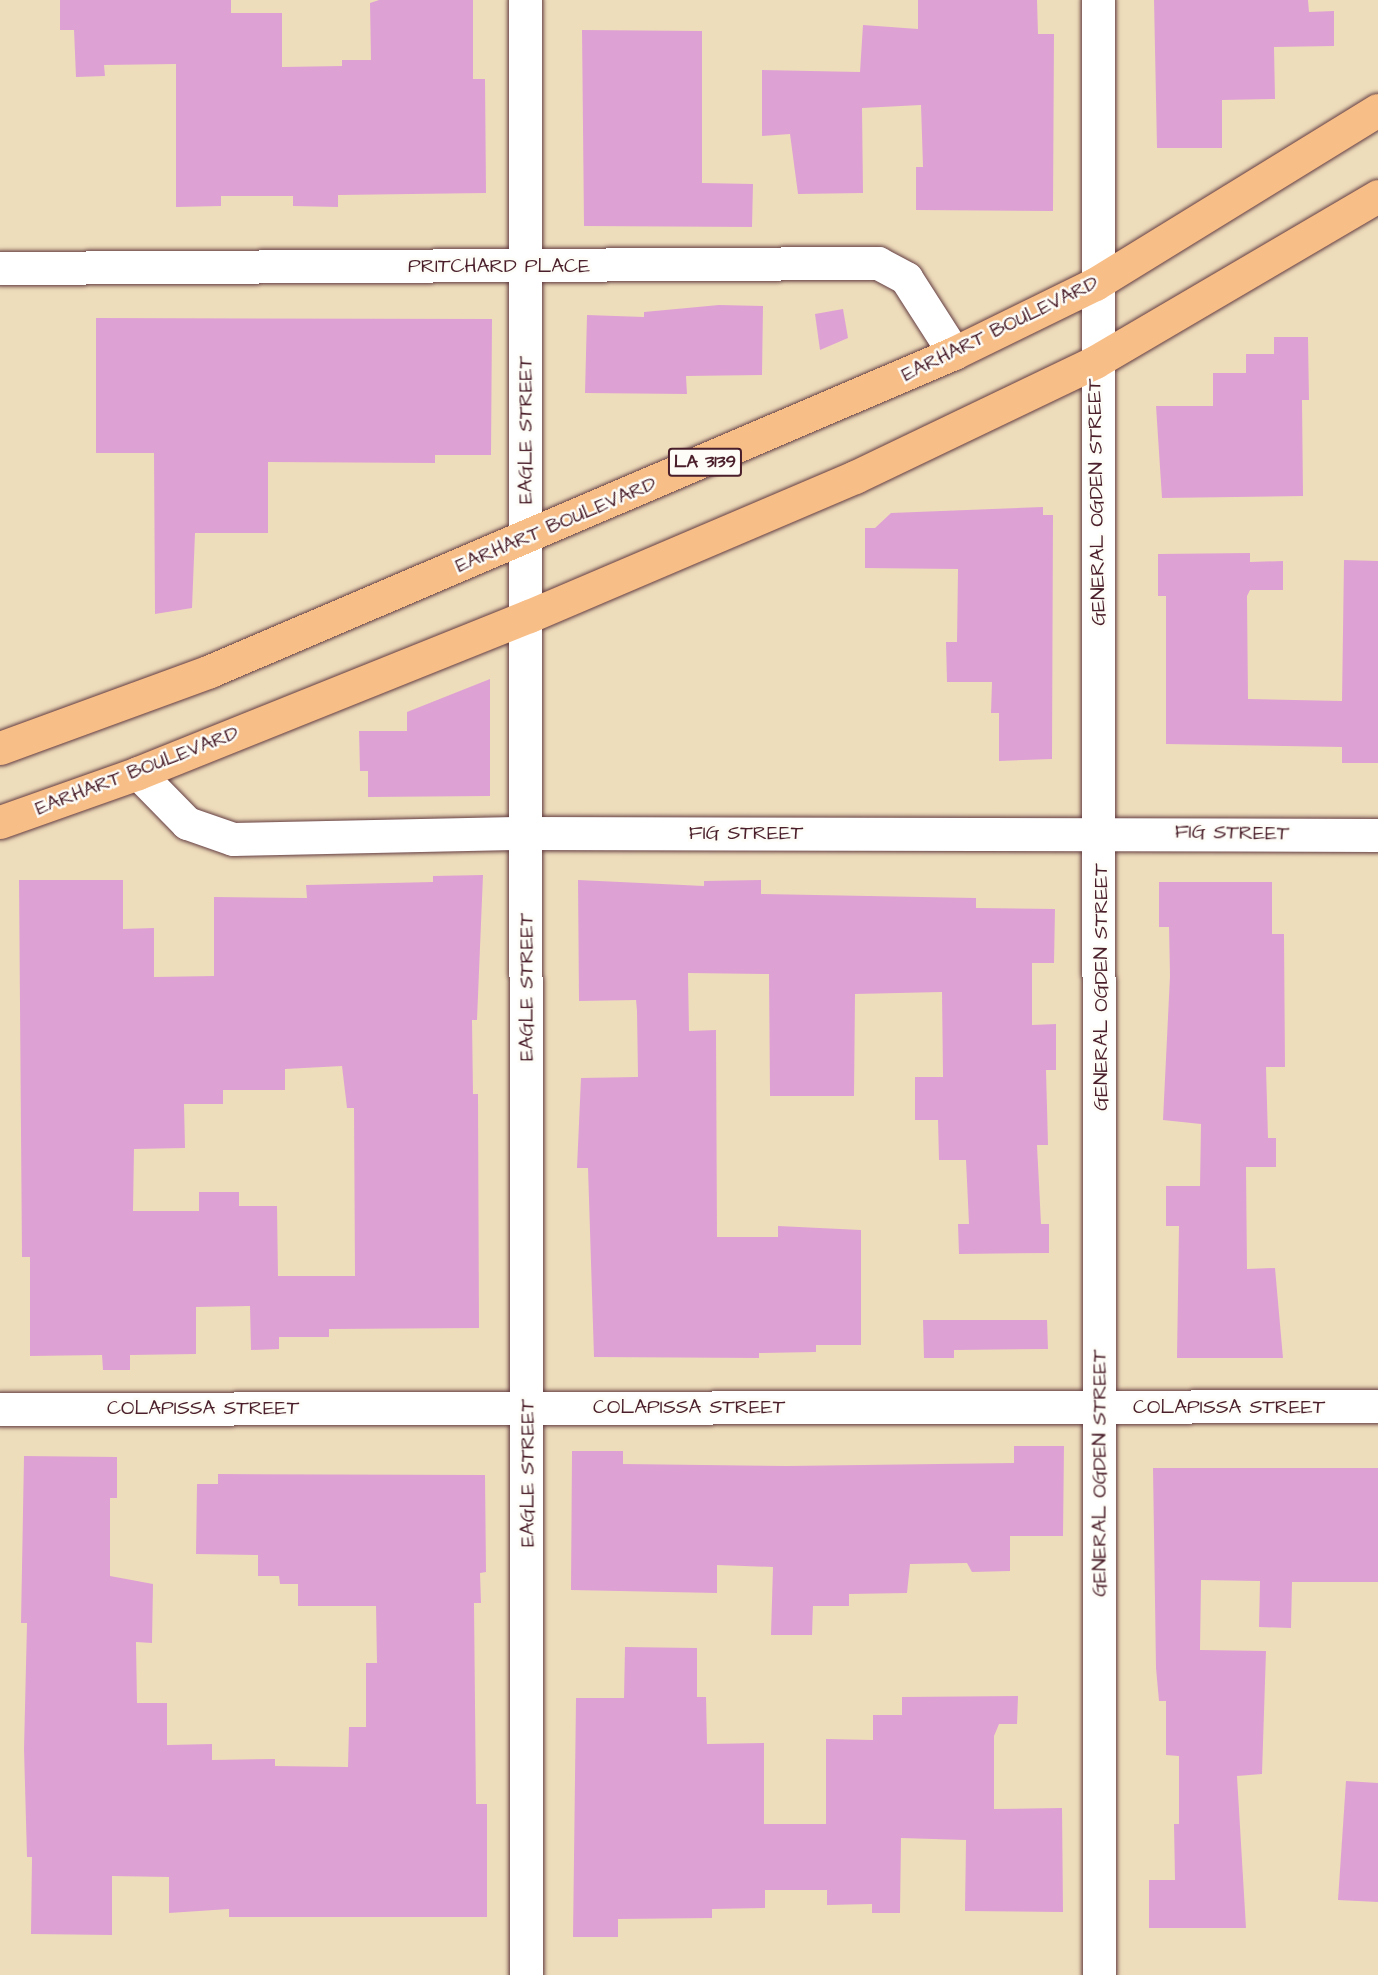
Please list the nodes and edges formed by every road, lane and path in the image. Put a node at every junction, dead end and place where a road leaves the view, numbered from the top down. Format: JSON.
{"nodes":[{"id":1,"x":525,"y":0,"type":"edge"},
{"id":2,"x":1098,"y":0,"type":"edge"},
{"id":3,"x":1378,"y":110,"type":"edge"},
{"id":4,"x":1378,"y":196,"type":"edge"},
{"id":5,"x":526,"y":266,"type":"junction"},
{"id":6,"x":0,"y":268,"type":"edge"},
{"id":7,"x":1095,"y":284,"type":"junction"},
{"id":8,"x":954,"y":352,"type":"junction"},
{"id":9,"x":1095,"y":362,"type":"junction"},
{"id":10,"x":529,"y":535,"type":"junction"},
{"id":11,"x":528,"y":616,"type":"junction"},
{"id":12,"x":0,"y":748,"type":"edge"},
{"id":13,"x":138,"y":773,"type":"junction"},
{"id":14,"x":0,"y":822,"type":"edge"},
{"id":15,"x":1101,"y":832,"type":"junction"},
{"id":16,"x":526,"y":833,"type":"junction"},
{"id":17,"x":1378,"y":835,"type":"edge"},
{"id":18,"x":528,"y":1407,"type":"junction"},
{"id":19,"x":1100,"y":1407,"type":"junction"},
{"id":20,"x":1378,"y":1407,"type":"edge"},
{"id":21,"x":0,"y":1409,"type":"edge"},
{"id":22,"x":526,"y":1975,"type":"edge"},
{"id":23,"x":1099,"y":1975,"type":"edge"}],
"edges":[{"from":1,"to":5,"type":"street","name":"EAGLE STREET"},
{"from":2,"to":7,"type":"street","name":"GENERAL OGDEN STREET"},
{"from":3,"to":7,"type":"main road","name":"EARHART BOULEVARD","number":"LA 3139"},
{"from":4,"to":9,"type":"main road","name":"EARHART BOULEVARD"},
{"from":5,"to":6,"type":"street","name":"PRITCHARD PLACE"},
{"from":5,"to":8,"type":"street","name":"PRITCHARD PLACE"},
{"from":5,"to":10,"type":"street","name":"EAGLE STREET"},
{"from":7,"to":8,"type":"main road","name":"EARHART BOULEVARD","number":"LA 3139"},
{"from":7,"to":9,"type":"street","name":"GENERAL OGDEN STREET"},
{"from":8,"to":10,"type":"main road","name":"EARHART BOULEVARD","number":"LA 3139"},
{"from":9,"to":11,"type":"main road","name":"EARHART BOULEVARD"},
{"from":9,"to":15,"type":"street","name":"GENERAL OGDEN STREET"},
{"from":10,"to":11,"type":"street","name":"EAGLE STREET"},
{"from":10,"to":12,"type":"main road","name":"EARHART BOULEVARD","number":"LA 3139"},
{"from":11,"to":13,"type":"main road","name":"EARHART BOULEVARD"},
{"from":11,"to":16,"type":"street","name":"EAGLE STREET"},
{"from":13,"to":14,"type":"main road","name":"EARHART BOULEVARD"},
{"from":13,"to":16,"type":"street","name":"FIG STREET"},
{"from":15,"to":16,"type":"street","name":"FIG STREET"},
{"from":15,"to":17,"type":"street","name":"FIG STREET"},
{"from":15,"to":19,"type":"street","name":"GENERAL OGDEN STREET"},
{"from":16,"to":18,"type":"street","name":"EAGLE STREET"},
{"from":18,"to":19,"type":"street","name":"COLAPISSA STREET"},
{"from":18,"to":21,"type":"street","name":"COLAPISSA STREET"},
{"from":18,"to":22,"type":"street","name":"EAGLE STREET"},
{"from":19,"to":20,"type":"street","name":"COLAPISSA STREET"},
{"from":19,"to":23,"type":"street","name":"GENERAL OGDEN STREET"}]}
